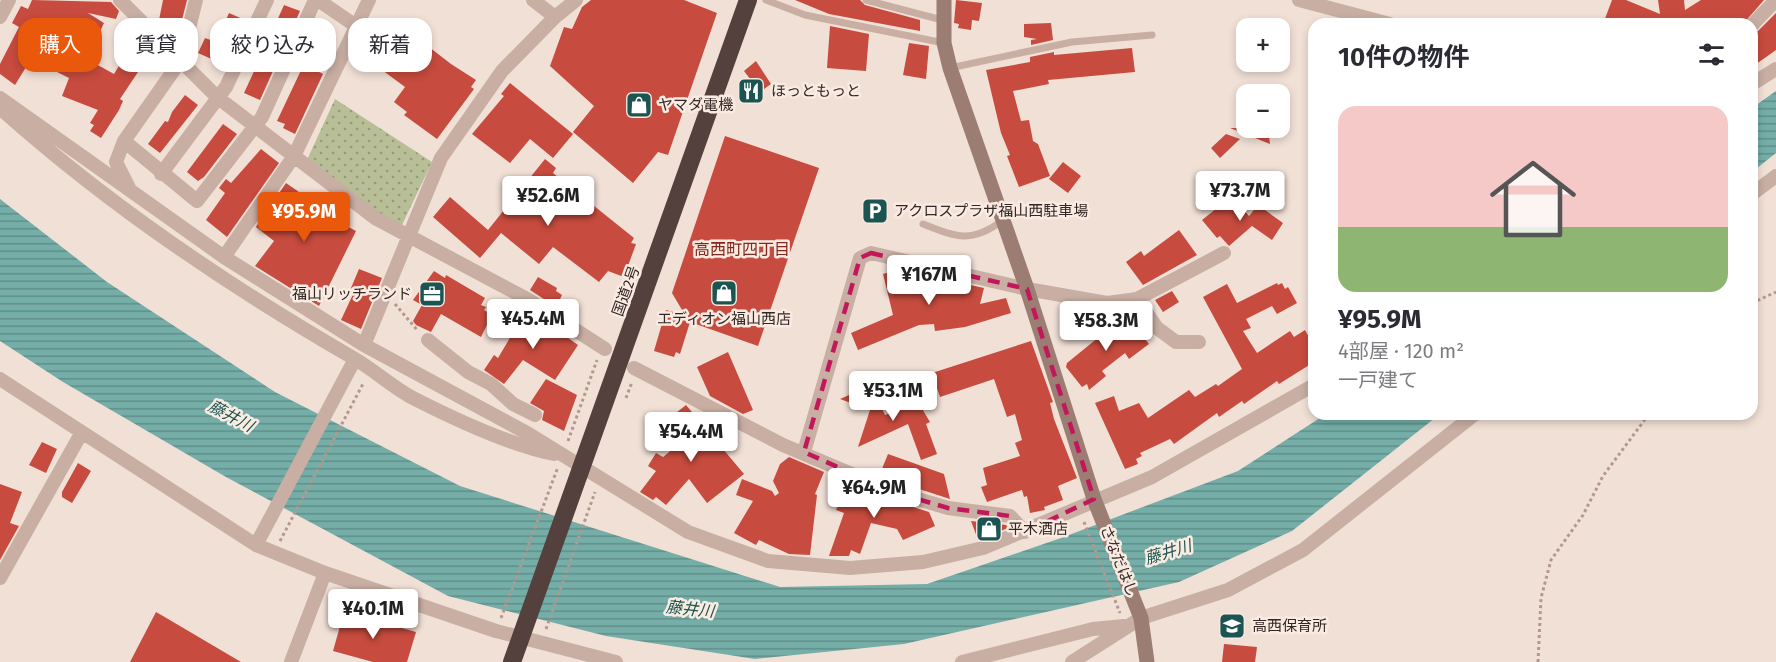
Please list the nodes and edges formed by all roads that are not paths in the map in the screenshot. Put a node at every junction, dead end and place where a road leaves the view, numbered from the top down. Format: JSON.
{"nodes":[{"id":1,"x":9,"y":0,"type":"edge"},
{"id":2,"x":120,"y":0,"type":"edge"},
{"id":3,"x":196,"y":0,"type":"edge"},
{"id":4,"x":267,"y":0,"type":"edge"},
{"id":5,"x":316,"y":0,"type":"edge"},
{"id":6,"x":369,"y":0,"type":"edge"},
{"id":7,"x":533,"y":0,"type":"edge"},
{"id":8,"x":576,"y":0,"type":"edge"},
{"id":9,"x":748,"y":0,"type":"edge"},
{"id":10,"x":766,"y":0,"type":"edge"},
{"id":11,"x":866,"y":0,"type":"edge"},
{"id":12,"x":944,"y":0,"type":"edge"},
{"id":13,"x":1299,"y":0,"type":"edge"},
{"id":14,"x":1776,"y":0,"type":"edge"},
{"id":15,"x":555,"y":16,"type":"junction"},
{"id":16,"x":0,"y":17,"type":"edge"},
{"id":17,"x":137,"y":18,"type":"edge"},
{"id":18,"x":192,"y":18,"type":"edge"},
{"id":19,"x":360,"y":18,"type":"edge"},
{"id":20,"x":1367,"y":18,"type":"edge"},
{"id":21,"x":1758,"y":19,"type":"edge"},
{"id":22,"x":942,"y":20,"type":"junction"},
{"id":23,"x":348,"y":21,"type":"edge"},
{"id":24,"x":1152,"y":35,"type":"dead end"},
{"id":25,"x":348,"y":43,"type":"edge"},
{"id":26,"x":944,"y":43,"type":"junction"},
{"id":27,"x":950,"y":68,"type":"junction"},
{"id":28,"x":1776,"y":69,"type":"edge"},
{"id":29,"x":172,"y":72,"type":"edge"},
{"id":30,"x":193,"y":72,"type":"edge"},
{"id":31,"x":1758,"y":80,"type":"edge"},
{"id":32,"x":217,"y":97,"type":"junction"},
{"id":33,"x":0,"y":98,"type":"edge"},
{"id":34,"x":0,"y":108,"type":"edge"},
{"id":35,"x":256,"y":126,"type":"junction"},
{"id":36,"x":123,"y":141,"type":"junction"},
{"id":37,"x":294,"y":156,"type":"junction"},
{"id":38,"x":161,"y":174,"type":"junction"},
{"id":39,"x":1776,"y":176,"type":"edge"},
{"id":40,"x":1758,"y":190,"type":"edge"},
{"id":41,"x":130,"y":191,"type":"junction"},
{"id":42,"x":127,"y":211,"type":"junction"},
{"id":43,"x":1003,"y":220,"type":"junction"},
{"id":44,"x":922,"y":224,"type":"dead end"},
{"id":45,"x":407,"y":236,"type":"junction"},
{"id":46,"x":1224,"y":253,"type":"dead end"},
{"id":47,"x":224,"y":257,"type":"junction"},
{"id":48,"x":1027,"y":289,"type":"junction"},
{"id":49,"x":1137,"y":299,"type":"junction"},
{"id":50,"x":428,"y":340,"type":"road end"},
{"id":51,"x":1199,"y":342,"type":"dead end"},
{"id":52,"x":364,"y":345,"type":"junction"},
{"id":53,"x":603,"y":348,"type":"road end"},
{"id":54,"x":356,"y":359,"type":"junction"},
{"id":55,"x":634,"y":368,"type":"dead end"},
{"id":56,"x":0,"y":380,"type":"edge"},
{"id":57,"x":1308,"y":388,"type":"edge"},
{"id":58,"x":513,"y":404,"type":"junction"},
{"id":59,"x":535,"y":415,"type":"dead end"},
{"id":60,"x":1467,"y":420,"type":"edge"},
{"id":61,"x":508,"y":423,"type":"junction"},
{"id":62,"x":82,"y":432,"type":"junction"},
{"id":63,"x":804,"y":452,"type":"junction"},
{"id":64,"x":563,"y":455,"type":"junction"},
{"id":65,"x":579,"y":474,"type":"junction"},
{"id":66,"x":1097,"y":505,"type":"junction"},
{"id":67,"x":1025,"y":532,"type":"junction"},
{"id":68,"x":256,"y":544,"type":"junction"},
{"id":69,"x":325,"y":573,"type":"junction"},
{"id":70,"x":0,"y":578,"type":"edge"},
{"id":71,"x":1140,"y":615,"type":"junction"},
{"id":72,"x":1124,"y":622,"type":"junction"},
{"id":73,"x":520,"y":637,"type":"junction"},
{"id":74,"x":291,"y":662,"type":"edge"},
{"id":75,"x":512,"y":662,"type":"edge"},
{"id":76,"x":616,"y":662,"type":"edge"},
{"id":77,"x":962,"y":662,"type":"edge"},
{"id":78,"x":1072,"y":662,"type":"edge"},
{"id":79,"x":1147,"y":662,"type":"edge"}],
"edges":[{"from":1,"to":16,"type":"street"},
{"from":2,"to":17,"type":"street"},
{"from":3,"to":18,"type":"street"},
{"from":4,"to":32,"type":"street"},
{"from":5,"to":23,"type":"street"},
{"from":5,"to":35,"type":"street"},
{"from":6,"to":19,"type":"street"},
{"from":7,"to":15,"type":"street"},
{"from":8,"to":15,"type":"street"},
{"from":9,"to":65,"type":"highway","name":"国道2号"},
{"from":10,"to":26,"type":"lane"},
{"from":11,"to":22,"type":"lane"},
{"from":12,"to":22,"type":"street","name":"さなだはし"},
{"from":13,"to":20,"type":"street"},
{"from":14,"to":21,"type":"street"},
{"from":15,"to":45,"type":"street"},
{"from":22,"to":26,"type":"street","name":"さなだはし"},
{"from":24,"to":27,"type":"lane"},
{"from":25,"to":37,"type":"street"},
{"from":26,"to":27,"type":"street","name":"さなだはし"},
{"from":27,"to":43,"type":"street","name":"さなだはし"},
{"from":28,"to":31,"type":"street"},
{"from":29,"to":36,"type":"street"},
{"from":30,"to":32,"type":"street"},
{"from":32,"to":35,"type":"street"},
{"from":32,"to":38,"type":"street"},
{"from":33,"to":41,"type":"street"},
{"from":34,"to":42,"type":"street"},
{"from":35,"to":37,"type":"street"},
{"from":35,"to":38,"type":"street"},
{"from":36,"to":38,"type":"street"},
{"from":36,"to":41,"type":"street"},
{"from":37,"to":45,"type":"street"},
{"from":37,"to":47,"type":"street"},
{"from":39,"to":40,"type":"street"},
{"from":41,"to":42,"type":"street"},
{"from":41,"to":47,"type":"street"},
{"from":42,"to":54,"type":"street"},
{"from":43,"to":44,"type":"lane"},
{"from":43,"to":48,"type":"street","name":"さなだはし"},
{"from":45,"to":52,"type":"street"},
{"from":45,"to":53,"type":"street"},
{"from":46,"to":49,"type":"street"},
{"from":47,"to":52,"type":"street"},
{"from":48,"to":49,"type":"street"},
{"from":48,"to":63,"type":"street"},
{"from":48,"to":66,"type":"street","name":"さなだはし"},
{"from":49,"to":51,"type":"street"},
{"from":50,"to":58,"type":"street"},
{"from":52,"to":61,"type":"street"},
{"from":54,"to":64,"type":"street"},
{"from":54,"to":68,"type":"street"},
{"from":55,"to":63,"type":"street"},
{"from":56,"to":62,"type":"street"},
{"from":57,"to":66,"type":"street"},
{"from":58,"to":59,"type":"street"},
{"from":58,"to":61,"type":"street"},
{"from":60,"to":71,"type":"street"},
{"from":61,"to":64,"type":"street"},
{"from":62,"to":68,"type":"street"},
{"from":62,"to":70,"type":"street"},
{"from":63,"to":67,"type":"street"},
{"from":64,"to":65,"type":"street"},
{"from":65,"to":67,"type":"street"},
{"from":65,"to":73,"type":"highway","name":"国道2号"},
{"from":66,"to":67,"type":"street"},
{"from":66,"to":71,"type":"street","name":"さなだはし"},
{"from":68,"to":69,"type":"street"},
{"from":69,"to":73,"type":"street"},
{"from":69,"to":74,"type":"street"},
{"from":71,"to":72,"type":"street"},
{"from":71,"to":79,"type":"street","name":"さなだはし"},
{"from":72,"to":77,"type":"street"},
{"from":72,"to":78,"type":"street"},
{"from":73,"to":75,"type":"highway","name":"国道2号"},
{"from":73,"to":76,"type":"street"}]}
